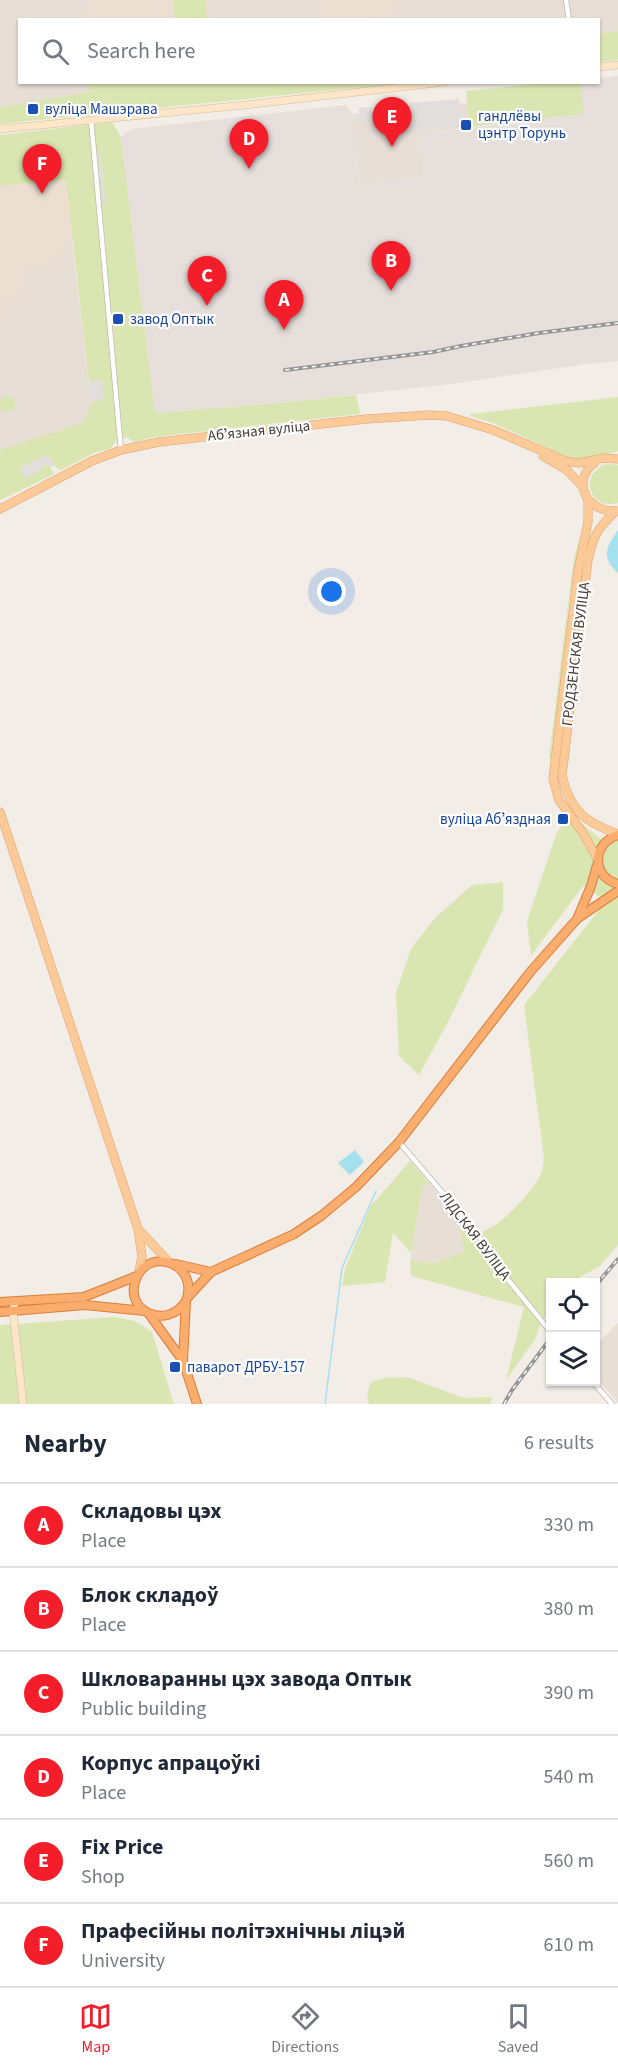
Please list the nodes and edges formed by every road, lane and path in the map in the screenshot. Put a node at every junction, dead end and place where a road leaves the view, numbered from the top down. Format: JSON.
{"nodes":[{"id":1,"x":566,"y":0,"type":"edge"},
{"id":2,"x":569,"y":18,"type":"edge"},
{"id":3,"x":618,"y":65,"type":"edge"},
{"id":4,"x":600,"y":67,"type":"edge"},
{"id":5,"x":428,"y":84,"type":"edge"},
{"id":6,"x":91,"y":119,"type":"junction"},
{"id":7,"x":0,"y":129,"type":"edge"},
{"id":8,"x":526,"y":445,"type":"junction"},
{"id":9,"x":122,"y":450,"type":"junction"},
{"id":10,"x":616,"y":457,"type":"edge"},
{"id":11,"x":596,"y":461,"type":"junction"},
{"id":12,"x":583,"y":487,"type":"junction"},
{"id":13,"x":588,"y":500,"type":"junction"},
{"id":14,"x":0,"y":508,"type":"edge"},
{"id":15,"x":617,"y":510,"type":"edge"},
{"id":16,"x":0,"y":812,"type":"edge"},
{"id":17,"x":618,"y":834,"type":"edge"},
{"id":18,"x":598,"y":860,"type":"junction"},
{"id":19,"x":618,"y":884,"type":"edge"},
{"id":20,"x":618,"y":891,"type":"edge"},
{"id":21,"x":578,"y":918,"type":"junction"},
{"id":22,"x":399,"y":1142,"type":"junction"},
{"id":23,"x":138,"y":1229,"type":"junction"},
{"id":24,"x":171,"y":1263,"type":"junction"},
{"id":25,"x":211,"y":1272,"type":"junction"},
{"id":26,"x":138,"y":1274,"type":"junction"},
{"id":27,"x":187,"y":1299,"type":"junction"},
{"id":28,"x":15,"y":1301,"type":"junction"},
{"id":29,"x":0,"y":1302,"type":"edge"},
{"id":30,"x":12,"y":1311,"type":"junction"},
{"id":31,"x":0,"y":1312,"type":"edge"},
{"id":32,"x":147,"y":1312,"type":"junction"},
{"id":33,"x":546,"y":1325,"type":"edge"},
{"id":34,"x":183,"y":1361,"type":"junction"},
{"id":35,"x":596,"y":1386,"type":"edge"},
{"id":36,"x":23,"y":1404,"type":"edge"},
{"id":37,"x":197,"y":1404,"type":"edge"},
{"id":38,"x":612,"y":1404,"type":"edge"}],
"edges":[{"from":1,"to":2,"type":"street"},
{"from":3,"to":4,"type":"street"},
{"from":5,"to":6,"type":"street"},
{"from":6,"to":7,"type":"street"},
{"from":6,"to":9,"type":"street"},
{"from":8,"to":9,"type":"main road","name":"Абʼязная вуліца"},
{"from":8,"to":11,"type":"main road","name":"Абʼязная вуліца"},
{"from":8,"to":12,"type":"main road","name":"Абʼязная вуліца"},
{"from":9,"to":14,"type":"main road","name":"Абʼязная вуліца"},
{"from":10,"to":11,"type":"main road","name":"Абʼязная вуліца"},
{"from":11,"to":12,"type":"main road"},
{"from":12,"to":13,"type":"main road","name":"Абʼязная вуліца"},
{"from":13,"to":15,"type":"main road"},
{"from":13,"to":18,"type":"main road","name":"ГРОДЗЕНСКАЯ ВУЛІЦА"},
{"from":15,"to":17,"type":"main road","name":"ГРОДЗЕНСКАЯ ВУЛІЦА"},
{"from":16,"to":23,"type":"main road"},
{"from":17,"to":18,"type":"highway"},
{"from":18,"to":19,"type":"highway"},
{"from":18,"to":21,"type":"highway"},
{"from":20,"to":21,"type":"highway"},
{"from":21,"to":22,"type":"highway"},
{"from":22,"to":25,"type":"highway"},
{"from":22,"to":33,"type":"street","name":"ЛІДСКАЯ ВУЛІЦА"},
{"from":23,"to":24,"type":"main road"},
{"from":23,"to":26,"type":"main road"},
{"from":24,"to":25,"type":"highway"},
{"from":24,"to":26,"type":"highway"},
{"from":24,"to":27,"type":"highway"},
{"from":25,"to":27,"type":"highway"},
{"from":26,"to":28,"type":"highway"},
{"from":26,"to":32,"type":"highway"},
{"from":27,"to":32,"type":"highway"},
{"from":27,"to":34,"type":"highway"},
{"from":28,"to":29,"type":"highway"},
{"from":28,"to":30,"type":"street"},
{"from":30,"to":31,"type":"highway"},
{"from":30,"to":32,"type":"highway"},
{"from":30,"to":36,"type":"street"},
{"from":32,"to":34,"type":"highway"},
{"from":34,"to":37,"type":"highway"},
{"from":35,"to":38,"type":"street"}]}
